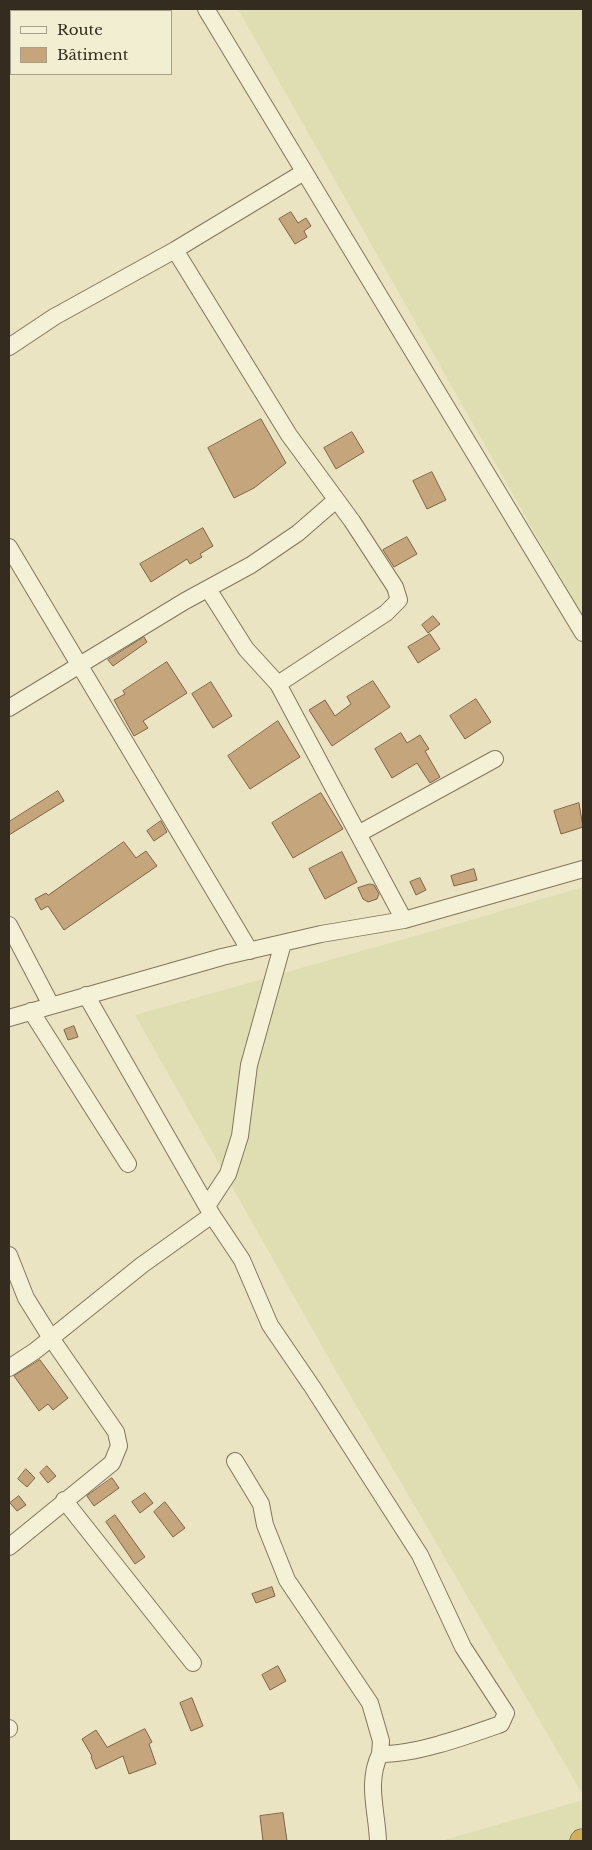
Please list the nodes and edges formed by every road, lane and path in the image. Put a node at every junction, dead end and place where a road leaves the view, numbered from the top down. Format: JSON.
{"nodes":[{"id":1,"x":206,"y":9,"type":"edge"},
{"id":2,"x":304,"y":172,"type":"junction"},
{"id":3,"x":175,"y":250,"type":"junction"},
{"id":4,"x":9,"y":347,"type":"edge"},
{"id":5,"x":336,"y":500,"type":"junction"},
{"id":6,"x":9,"y":547,"type":"edge"},
{"id":7,"x":208,"y":589,"type":"junction"},
{"id":8,"x":583,"y":633,"type":"edge"},
{"id":9,"x":79,"y":665,"type":"junction"},
{"id":10,"x":278,"y":684,"type":"junction"},
{"id":11,"x":9,"y":708,"type":"edge"},
{"id":12,"x":495,"y":759,"type":"dead end"},
{"id":13,"x":358,"y":834,"type":"junction"},
{"id":14,"x":583,"y":869,"type":"edge"},
{"id":15,"x":404,"y":920,"type":"junction"},
{"id":16,"x":9,"y":926,"type":"edge"},
{"id":17,"x":283,"y":943,"type":"junction"},
{"id":18,"x":250,"y":951,"type":"junction"},
{"id":19,"x":86,"y":995,"type":"junction"},
{"id":20,"x":51,"y":1005,"type":"junction"},
{"id":21,"x":31,"y":1011,"type":"junction"},
{"id":22,"x":9,"y":1018,"type":"edge"},
{"id":23,"x":128,"y":1164,"type":"dead end"},
{"id":24,"x":210,"y":1210,"type":"junction"},
{"id":25,"x":9,"y":1255,"type":"edge"},
{"id":26,"x":51,"y":1338,"type":"junction"},
{"id":27,"x":9,"y":1368,"type":"edge"},
{"id":28,"x":235,"y":1461,"type":"dead end"},
{"id":29,"x":64,"y":1500,"type":"junction"},
{"id":30,"x":9,"y":1547,"type":"edge"},
{"id":31,"x":193,"y":1663,"type":"dead end"},
{"id":32,"x":380,"y":1754,"type":"junction"},
{"id":33,"x":378,"y":1841,"type":"edge"}],
"edges":[{"from":1,"to":2,"type":"street"},
{"from":2,"to":3,"type":"street"},
{"from":2,"to":8,"type":"street"},
{"from":3,"to":4,"type":"street"},
{"from":3,"to":5,"type":"street"},
{"from":5,"to":7,"type":"street"},
{"from":5,"to":10,"type":"street"},
{"from":6,"to":9,"type":"street"},
{"from":7,"to":9,"type":"street"},
{"from":7,"to":10,"type":"street"},
{"from":9,"to":11,"type":"street"},
{"from":9,"to":18,"type":"street"},
{"from":10,"to":13,"type":"street"},
{"from":12,"to":13,"type":"street"},
{"from":13,"to":15,"type":"street"},
{"from":14,"to":15,"type":"street"},
{"from":15,"to":17,"type":"street"},
{"from":16,"to":20,"type":"street"},
{"from":17,"to":18,"type":"street"},
{"from":17,"to":24,"type":"street"},
{"from":18,"to":19,"type":"street"},
{"from":19,"to":20,"type":"street"},
{"from":19,"to":24,"type":"street"},
{"from":20,"to":21,"type":"street"},
{"from":21,"to":22,"type":"street"},
{"from":21,"to":23,"type":"street"},
{"from":24,"to":26,"type":"street"},
{"from":24,"to":32,"type":"street"},
{"from":25,"to":26,"type":"street"},
{"from":26,"to":27,"type":"street"},
{"from":26,"to":29,"type":"street"},
{"from":28,"to":32,"type":"street"},
{"from":29,"to":30,"type":"street"},
{"from":29,"to":31,"type":"street"},
{"from":32,"to":33,"type":"street"}]}
